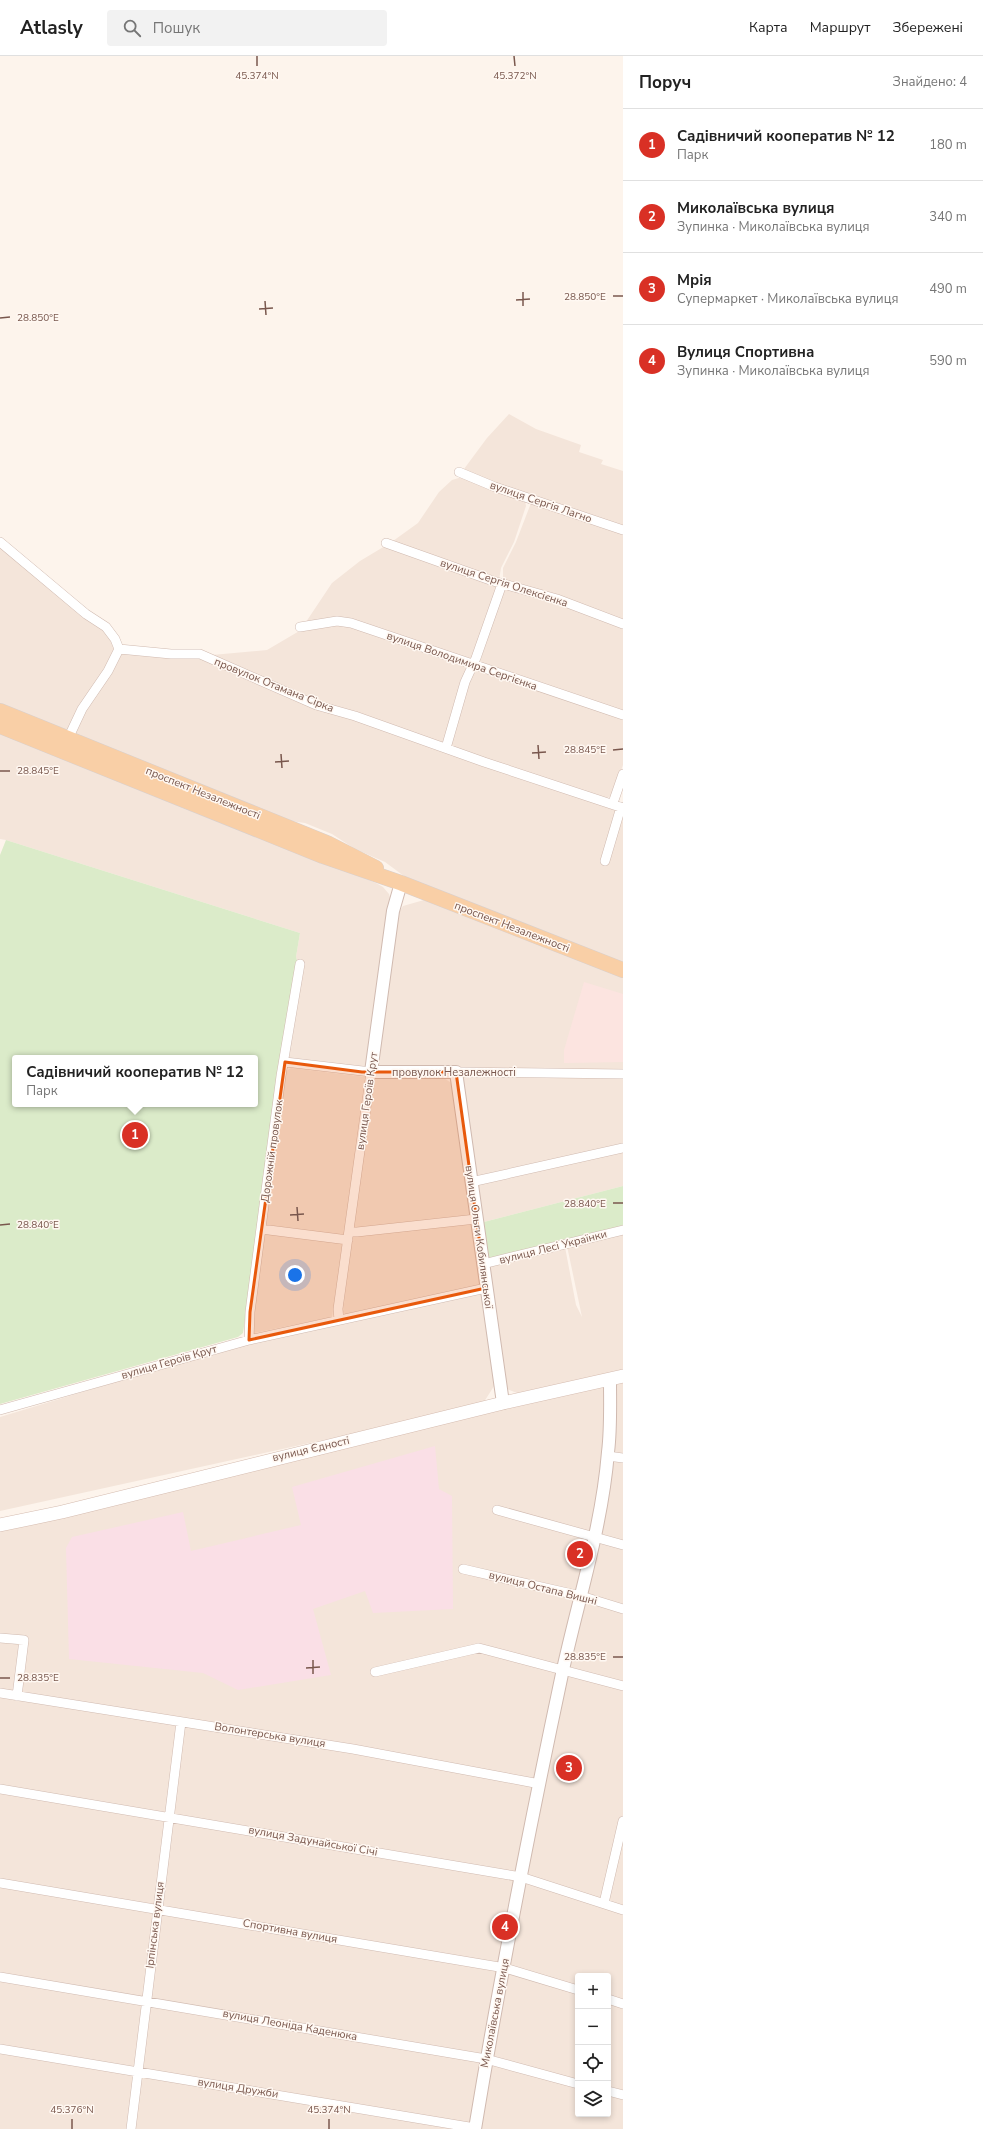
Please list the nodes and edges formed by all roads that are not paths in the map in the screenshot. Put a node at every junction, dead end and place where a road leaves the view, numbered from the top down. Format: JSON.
{"nodes":[{"id":1,"x":460,"y":472,"type":"dead end"},
{"id":2,"x":623,"y":530,"type":"edge"},
{"id":3,"x":0,"y":542,"type":"edge"},
{"id":4,"x":386,"y":543,"type":"dead end"},
{"id":5,"x":502,"y":584,"type":"junction"},
{"id":6,"x":623,"y":624,"type":"edge"},
{"id":7,"x":300,"y":627,"type":"dead end"},
{"id":8,"x":119,"y":649,"type":"junction"},
{"id":9,"x":473,"y":665,"type":"junction"},
{"id":10,"x":0,"y":711,"type":"edge"},
{"id":11,"x":623,"y":715,"type":"edge"},
{"id":12,"x":0,"y":726,"type":"edge"},
{"id":13,"x":65,"y":745,"type":"junction"},
{"id":14,"x":446,"y":748,"type":"junction"},
{"id":15,"x":623,"y":774,"type":"edge"},
{"id":16,"x":619,"y":806,"type":"edge"},
{"id":17,"x":605,"y":861,"type":"dead end"},
{"id":18,"x":401,"y":883,"type":"junction"},
{"id":19,"x":300,"y":964,"type":"dead end"},
{"id":20,"x":623,"y":970,"type":"edge"},
{"id":21,"x":285,"y":1062,"type":"junction"},
{"id":22,"x":371,"y":1072,"type":"junction"},
{"id":23,"x":456,"y":1072,"type":"junction"},
{"id":24,"x":623,"y":1074,"type":"edge"},
{"id":25,"x":623,"y":1148,"type":"edge"},
{"id":26,"x":471,"y":1182,"type":"junction"},
{"id":27,"x":476,"y":1219,"type":"junction"},
{"id":28,"x":261,"y":1229,"type":"junction"},
{"id":29,"x":623,"y":1230,"type":"edge"},
{"id":30,"x":348,"y":1235,"type":"junction"},
{"id":31,"x":483,"y":1264,"type":"junction"},
{"id":32,"x":486,"y":1288,"type":"junction"},
{"id":33,"x":339,"y":1320,"type":"junction"},
{"id":34,"x":249,"y":1340,"type":"junction"},
{"id":35,"x":623,"y":1376,"type":"edge"},
{"id":36,"x":610,"y":1380,"type":"junction"},
{"id":37,"x":502,"y":1403,"type":"junction"},
{"id":38,"x":0,"y":1410,"type":"edge"},
{"id":39,"x":608,"y":1456,"type":"junction"},
{"id":40,"x":623,"y":1458,"type":"edge"},
{"id":41,"x":497,"y":1510,"type":"dead end"},
{"id":42,"x":0,"y":1524,"type":"edge"},
{"id":43,"x":594,"y":1537,"type":"junction"},
{"id":44,"x":623,"y":1545,"type":"edge"},
{"id":45,"x":463,"y":1569,"type":"dead end"},
{"id":46,"x":581,"y":1596,"type":"junction"},
{"id":47,"x":623,"y":1609,"type":"edge"},
{"id":48,"x":0,"y":1638,"type":"edge"},
{"id":49,"x":375,"y":1672,"type":"dead end"},
{"id":50,"x":563,"y":1672,"type":"junction"},
{"id":51,"x":623,"y":1686,"type":"edge"},
{"id":52,"x":0,"y":1693,"type":"edge"},
{"id":53,"x":17,"y":1696,"type":"junction"},
{"id":54,"x":181,"y":1722,"type":"junction"},
{"id":55,"x":540,"y":1784,"type":"junction"},
{"id":56,"x":0,"y":1789,"type":"edge"},
{"id":57,"x":168,"y":1816,"type":"junction"},
{"id":58,"x":623,"y":1821,"type":"edge"},
{"id":59,"x":521,"y":1877,"type":"junction"},
{"id":60,"x":0,"y":1883,"type":"edge"},
{"id":61,"x":604,"y":1903,"type":"junction"},
{"id":62,"x":158,"y":1910,"type":"junction"},
{"id":63,"x":623,"y":1910,"type":"edge"},
{"id":64,"x":505,"y":1968,"type":"junction"},
{"id":65,"x":0,"y":1977,"type":"edge"},
{"id":66,"x":575,"y":1989,"type":"edge"},
{"id":67,"x":146,"y":2001,"type":"junction"},
{"id":68,"x":611,"y":2001,"type":"edge"},
{"id":69,"x":623,"y":2004,"type":"edge"},
{"id":70,"x":0,"y":2049,"type":"edge"},
{"id":71,"x":486,"y":2059,"type":"junction"},
{"id":72,"x":137,"y":2072,"type":"junction"},
{"id":73,"x":575,"y":2083,"type":"edge"},
{"id":74,"x":611,"y":2092,"type":"edge"},
{"id":75,"x":623,"y":2095,"type":"edge"},
{"id":76,"x":475,"y":2128,"type":"edge"},
{"id":77,"x":131,"y":2129,"type":"edge"}],
"edges":[{"from":1,"to":2,"type":"street","name":"вулиця Сергія Лагно"},
{"from":3,"to":8,"type":"street"},
{"from":4,"to":5,"type":"street","name":"вулиця Сергія Олексієнка"},
{"from":5,"to":6,"type":"street","name":"вулиця Сергія Олексієнка"},
{"from":5,"to":9,"type":"street"},
{"from":7,"to":9,"type":"street","name":"вулиця Володимира Сергієнка"},
{"from":8,"to":13,"type":"street"},
{"from":8,"to":14,"type":"street","name":"провулок Отамана Сірка"},
{"from":9,"to":11,"type":"street","name":"вулиця Володимира Сергієнка"},
{"from":9,"to":14,"type":"street"},
{"from":10,"to":13,"type":"main road","name":"проспект Незалежності"},
{"from":12,"to":13,"type":"main road","name":"проспект Незалежності"},
{"from":13,"to":18,"type":"main road","name":"проспект Незалежності"},
{"from":14,"to":16,"type":"street","name":"провулок Отамана Сірка"},
{"from":15,"to":16,"type":"street"},
{"from":16,"to":17,"type":"street"},
{"from":18,"to":20,"type":"main road","name":"проспект Незалежності"},
{"from":18,"to":22,"type":"street","name":"вулиця Героїв Крут"},
{"from":19,"to":21,"type":"street","name":"Дорожній провулок"},
{"from":21,"to":22,"type":"street","name":"провулок Незалежності"},
{"from":21,"to":28,"type":"street","name":"Дорожній провулок"},
{"from":22,"to":23,"type":"street","name":"провулок Незалежності"},
{"from":22,"to":30,"type":"street","name":"вулиця Героїв Крут"},
{"from":23,"to":24,"type":"street","name":"провулок Незалежності"},
{"from":23,"to":26,"type":"street","name":"вулиця Ольги Кобилянської"},
{"from":25,"to":26,"type":"street"},
{"from":26,"to":27,"type":"street","name":"вулиця Ольги Кобилянської"},
{"from":27,"to":30,"type":"street"},
{"from":27,"to":31,"type":"street","name":"вулиця Ольги Кобилянської"},
{"from":28,"to":30,"type":"street"},
{"from":28,"to":34,"type":"street","name":"Дорожній провулок"},
{"from":29,"to":31,"type":"street","name":"вулиця Лесі Українки"},
{"from":30,"to":33,"type":"street","name":"вулиця Героїв Крут"},
{"from":31,"to":32,"type":"street","name":"вулиця Ольги Кобилянської"},
{"from":32,"to":33,"type":"street","name":"вулиця Героїв Крут"},
{"from":32,"to":37,"type":"street","name":"вулиця Ольги Кобилянської"},
{"from":33,"to":34,"type":"street","name":"вулиця Героїв Крут"},
{"from":34,"to":38,"type":"street","name":"вулиця Героїв Крут"},
{"from":35,"to":36,"type":"main road","name":"вулиця Єдності"},
{"from":36,"to":37,"type":"main road","name":"вулиця Єдності"},
{"from":36,"to":39,"type":"street","name":"Миколаївська вулиця"},
{"from":37,"to":42,"type":"main road","name":"вулиця Єдності"},
{"from":39,"to":40,"type":"street"},
{"from":39,"to":43,"type":"street","name":"Миколаївська вулиця"},
{"from":41,"to":43,"type":"street"},
{"from":43,"to":44,"type":"street"},
{"from":43,"to":46,"type":"street","name":"Миколаївська вулиця"},
{"from":45,"to":46,"type":"street","name":"вулиця Остапа Вишні"},
{"from":46,"to":47,"type":"street","name":"вулиця Остапа Вишні"},
{"from":46,"to":50,"type":"street","name":"Миколаївська вулиця"},
{"from":48,"to":53,"type":"street"},
{"from":49,"to":50,"type":"street"},
{"from":50,"to":51,"type":"street"},
{"from":50,"to":55,"type":"street","name":"Миколаївська вулиця"},
{"from":52,"to":53,"type":"street","name":"Волонтерська вулиця"},
{"from":53,"to":54,"type":"street","name":"Волонтерська вулиця"},
{"from":54,"to":55,"type":"street","name":"Волонтерська вулиця"},
{"from":54,"to":57,"type":"street","name":"Ірпінська вулиця"},
{"from":55,"to":59,"type":"street","name":"Миколаївська вулиця"},
{"from":56,"to":57,"type":"street","name":"вулиця Задунайської Січі"},
{"from":57,"to":59,"type":"street","name":"вулиця Задунайської Січі"},
{"from":57,"to":62,"type":"street","name":"Ірпінська вулиця"},
{"from":58,"to":61,"type":"street"},
{"from":59,"to":61,"type":"street","name":"вулиця Задунайської Січі"},
{"from":59,"to":64,"type":"street","name":"Миколаївська вулиця"},
{"from":60,"to":62,"type":"street","name":"Спортивна вулиця"},
{"from":61,"to":63,"type":"street","name":"вулиця Задунайської Січі"},
{"from":62,"to":64,"type":"street","name":"Спортивна вулиця"},
{"from":62,"to":67,"type":"street","name":"Ірпінська вулиця"},
{"from":64,"to":66,"type":"street","name":"Спортивна вулиця"},
{"from":64,"to":71,"type":"street","name":"Миколаївська вулиця"},
{"from":65,"to":67,"type":"street","name":"вулиця Леоніда Каденюка"},
{"from":67,"to":71,"type":"street","name":"вулиця Леоніда Каденюка"},
{"from":67,"to":72,"type":"street","name":"Ірпінська вулиця"},
{"from":68,"to":69,"type":"street"},
{"from":70,"to":72,"type":"street","name":"вулиця Дружби"},
{"from":71,"to":73,"type":"street","name":"вулиця Леоніда Каденюка"},
{"from":71,"to":76,"type":"street","name":"Миколаївська вулиця"},
{"from":72,"to":76,"type":"street","name":"вулиця Дружби"},
{"from":72,"to":77,"type":"street","name":"Ірпінська вулиця"},
{"from":74,"to":75,"type":"street"}]}
